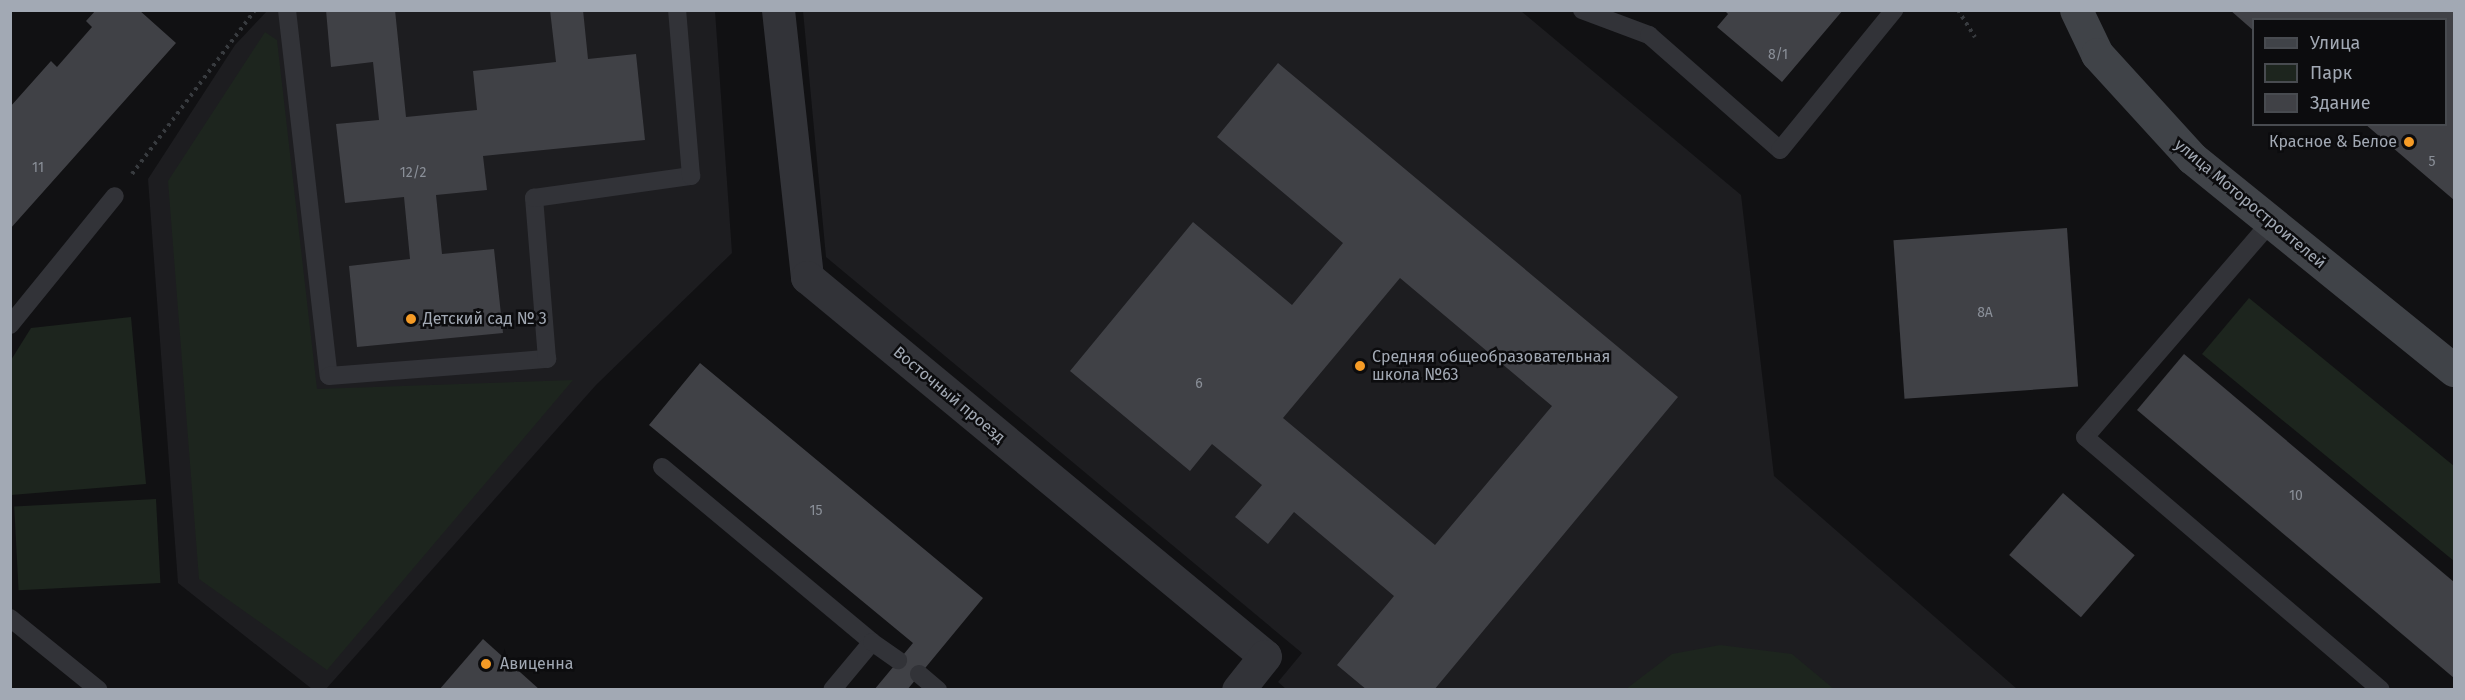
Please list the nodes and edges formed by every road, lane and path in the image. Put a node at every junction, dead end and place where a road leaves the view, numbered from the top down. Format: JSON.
{"nodes":[{"id":1,"x":255,"y":10,"type":"edge"},
{"id":2,"x":287,"y":10,"type":"edge"},
{"id":3,"x":677,"y":10,"type":"edge"},
{"id":4,"x":778,"y":10,"type":"edge"},
{"id":5,"x":1582,"y":10,"type":"edge"},
{"id":6,"x":1894,"y":10,"type":"edge"},
{"id":7,"x":1958,"y":10,"type":"edge"},
{"id":8,"x":2076,"y":10,"type":"edge"},
{"id":9,"x":1975,"y":37,"type":"dead end"},
{"id":10,"x":115,"y":196,"type":"joint"},
{"id":11,"x":2270,"y":223,"type":"junction"},
{"id":12,"x":10,"y":325,"type":"edge"},
{"id":13,"x":2454,"y":370,"type":"edge"},
{"id":14,"x":662,"y":466,"type":"dead end"},
{"id":15,"x":10,"y":618,"type":"edge"},
{"id":16,"x":872,"y":642,"type":"junction"},
{"id":17,"x":898,"y":660,"type":"dead end"},
{"id":18,"x":919,"y":674,"type":"dead end"},
{"id":19,"x":99,"y":690,"type":"edge"},
{"id":20,"x":832,"y":690,"type":"edge"},
{"id":21,"x":938,"y":690,"type":"edge"},
{"id":22,"x":1238,"y":690,"type":"edge"},
{"id":23,"x":2381,"y":690,"type":"edge"}],
"edges":[{"from":1,"to":10,"type":"path"},
{"from":2,"to":3,"type":"lane"},
{"from":4,"to":22,"type":"street","name":"Восточный проезд"},
{"from":5,"to":6,"type":"lane"},
{"from":7,"to":9,"type":"path"},
{"from":8,"to":11,"type":"street","name":"улица Моторостроителей"},
{"from":10,"to":12,"type":"lane"},
{"from":11,"to":13,"type":"street","name":"улица Моторостроителей"},
{"from":11,"to":23,"type":"lane"},
{"from":14,"to":16,"type":"lane"},
{"from":15,"to":19,"type":"lane"},
{"from":16,"to":17,"type":"lane"},
{"from":16,"to":20,"type":"lane"},
{"from":18,"to":21,"type":"lane"}]}
